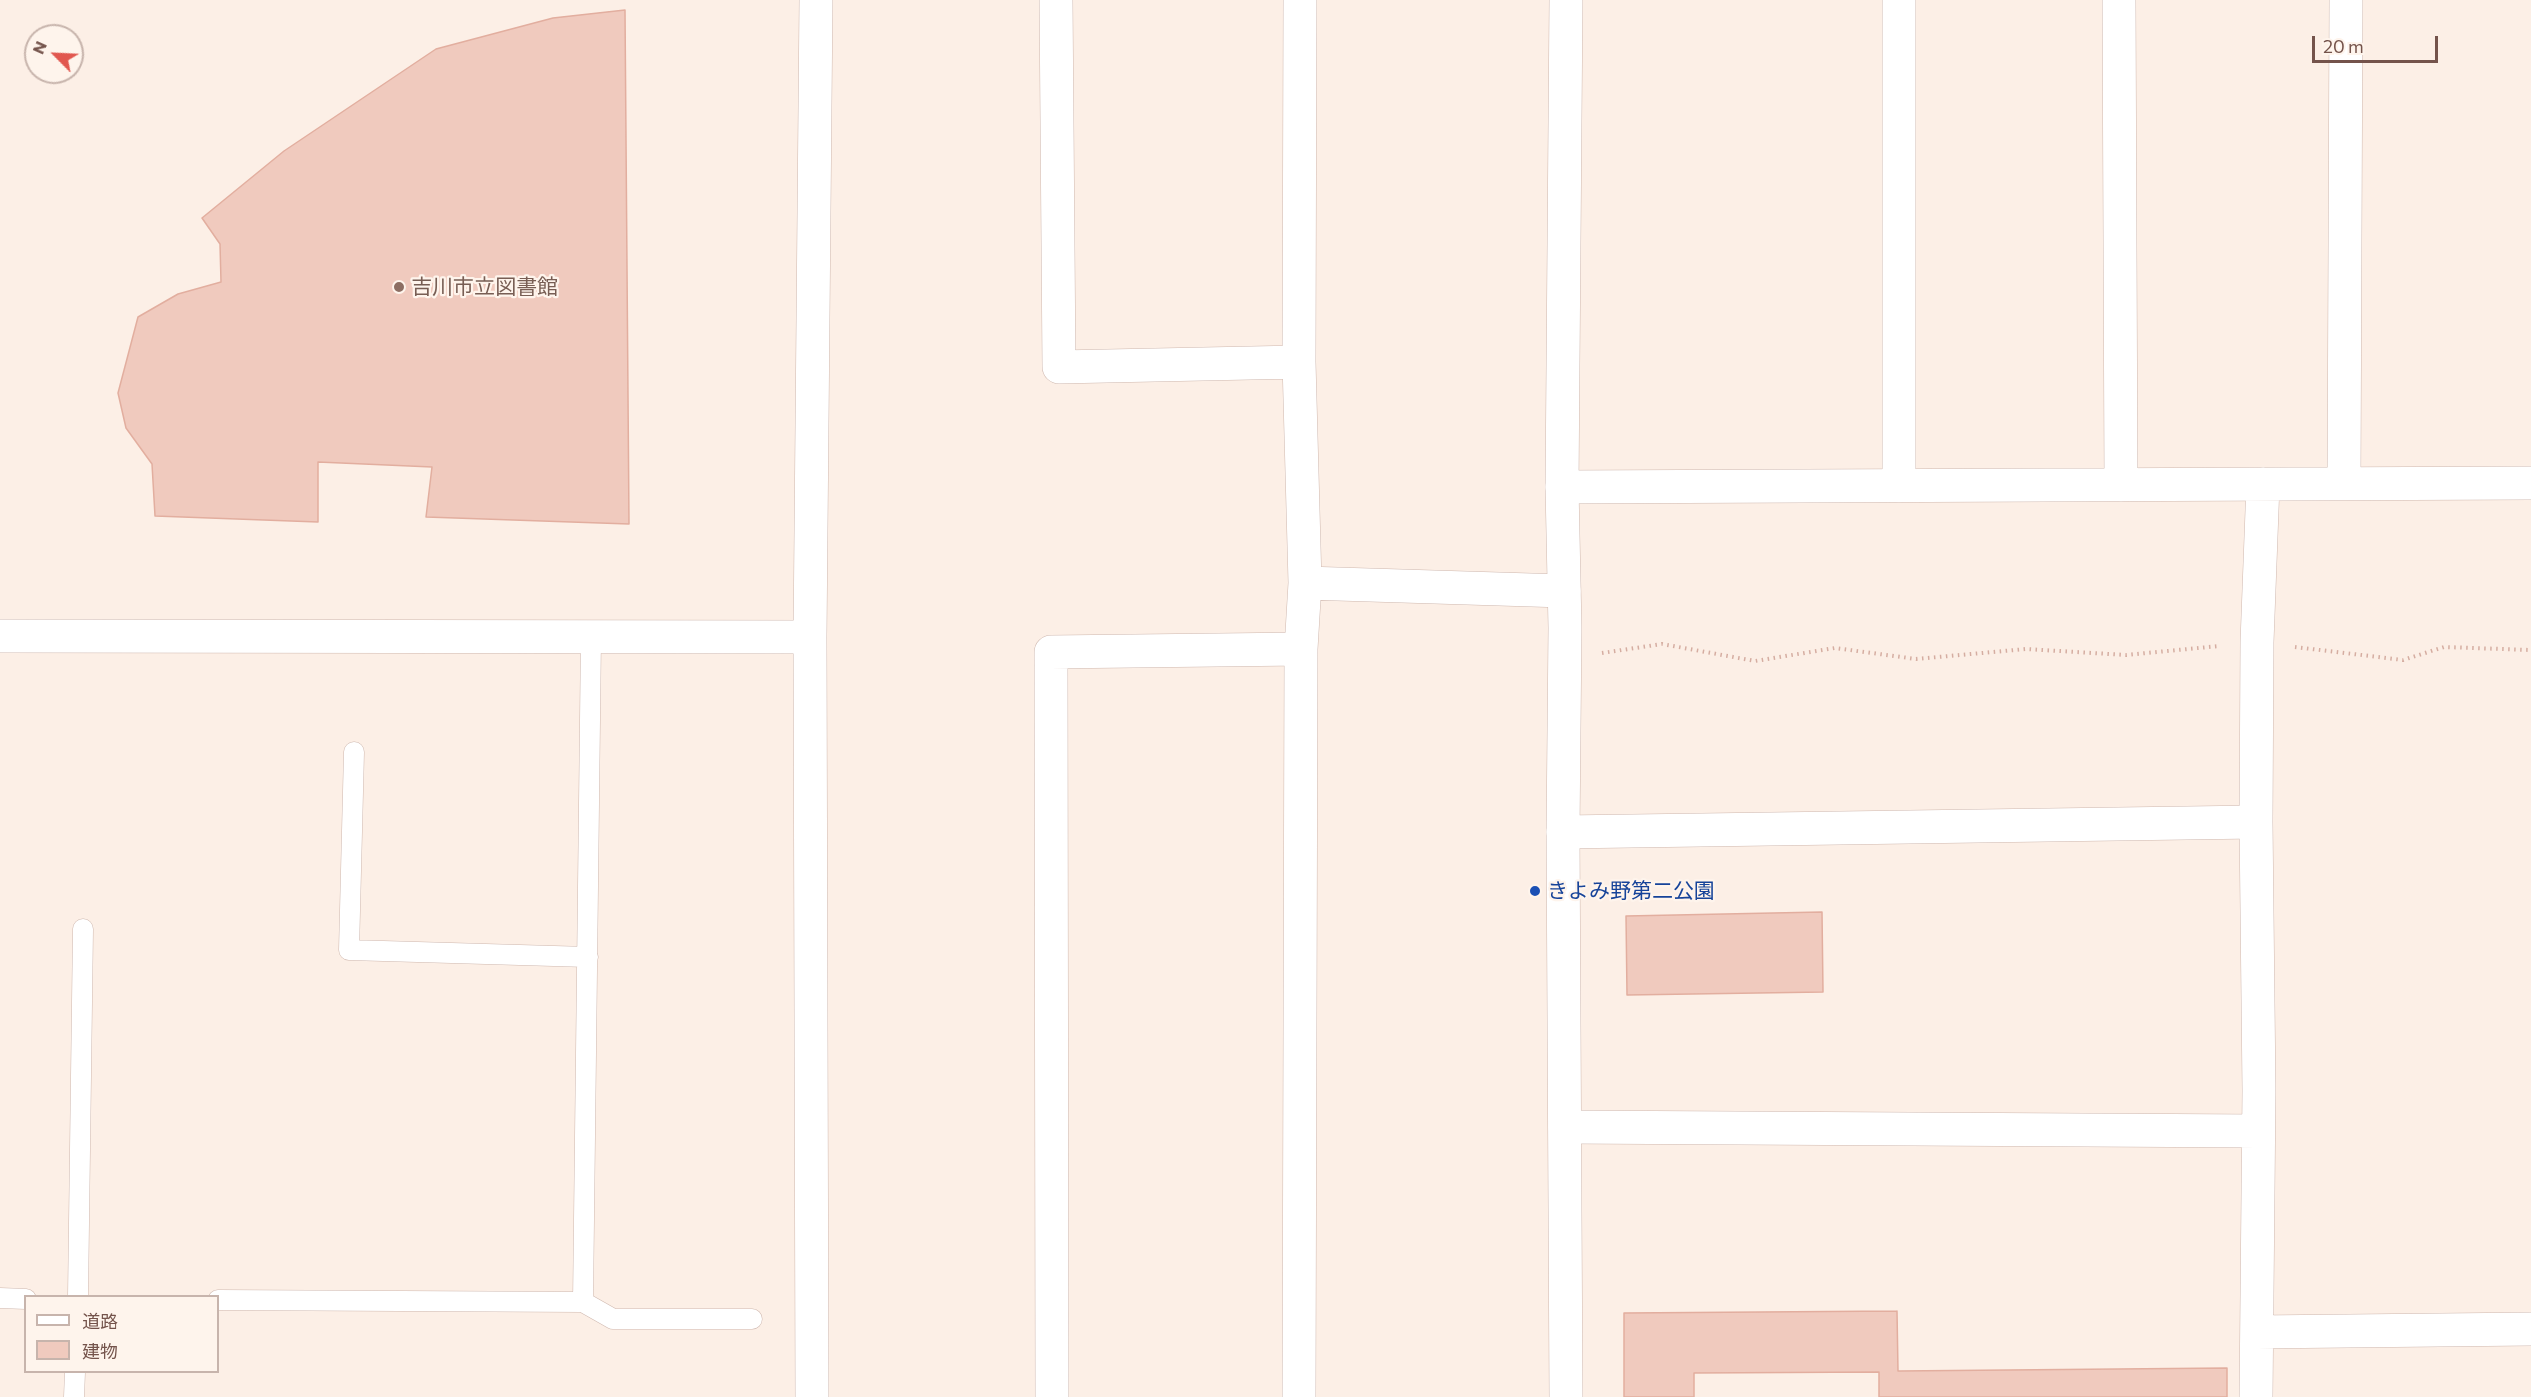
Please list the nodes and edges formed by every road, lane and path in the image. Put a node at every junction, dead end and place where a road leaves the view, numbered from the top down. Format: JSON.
{"nodes":[{"id":1,"x":816,"y":0,"type":"edge"},
{"id":2,"x":1056,"y":0,"type":"edge"},
{"id":3,"x":1300,"y":0,"type":"edge"},
{"id":4,"x":1566,"y":0,"type":"edge"},
{"id":5,"x":1899,"y":0,"type":"edge"},
{"id":6,"x":2120,"y":0,"type":"edge"},
{"id":7,"x":2346,"y":0,"type":"edge"},
{"id":8,"x":1299,"y":362,"type":"junction"},
{"id":9,"x":2531,"y":483,"type":"edge"},
{"id":10,"x":2263,"y":484,"type":"junction"},
{"id":11,"x":2344,"y":484,"type":"junction"},
{"id":12,"x":2121,"y":485,"type":"junction"},
{"id":13,"x":1899,"y":486,"type":"junction"},
{"id":14,"x":1562,"y":487,"type":"junction"},
{"id":15,"x":1305,"y":583,"type":"junction"},
{"id":16,"x":1564,"y":591,"type":"junction"},
{"id":17,"x":1565,"y":628,"type":"junction"},
{"id":18,"x":0,"y":636,"type":"edge"},
{"id":19,"x":591,"y":637,"type":"junction"},
{"id":20,"x":810,"y":637,"type":"junction"},
{"id":21,"x":2257,"y":642,"type":"junction"},
{"id":22,"x":1301,"y":649,"type":"junction"},
{"id":23,"x":2531,"y":650,"type":"edge"},
{"id":24,"x":354,"y":752,"type":"dead end"},
{"id":25,"x":2256,"y":822,"type":"junction"},
{"id":26,"x":1563,"y":832,"type":"junction"},
{"id":27,"x":83,"y":930,"type":"dead end"},
{"id":28,"x":588,"y":957,"type":"junction"},
{"id":29,"x":1565,"y":1126,"type":"junction"},
{"id":30,"x":2258,"y":1131,"type":"junction"},
{"id":31,"x":78,"y":1295,"type":"edge"},
{"id":32,"x":0,"y":1298,"type":"edge"},
{"id":33,"x":24,"y":1299,"type":"edge"},
{"id":34,"x":219,"y":1300,"type":"edge"},
{"id":35,"x":583,"y":1302,"type":"junction"},
{"id":36,"x":752,"y":1319,"type":"dead end"},
{"id":37,"x":2531,"y":1329,"type":"edge"},
{"id":38,"x":2257,"y":1332,"type":"junction"},
{"id":39,"x":75,"y":1373,"type":"edge"},
{"id":40,"x":74,"y":1397,"type":"edge"},
{"id":41,"x":812,"y":1397,"type":"edge"},
{"id":42,"x":1052,"y":1397,"type":"edge"},
{"id":43,"x":1299,"y":1397,"type":"edge"},
{"id":44,"x":1566,"y":1397,"type":"edge"},
{"id":45,"x":2256,"y":1397,"type":"edge"}],
"edges":[{"from":1,"to":20,"type":"street"},
{"from":2,"to":8,"type":"street"},
{"from":3,"to":8,"type":"street"},
{"from":4,"to":14,"type":"street"},
{"from":5,"to":13,"type":"street"},
{"from":6,"to":12,"type":"street"},
{"from":7,"to":11,"type":"street"},
{"from":8,"to":15,"type":"street"},
{"from":9,"to":11,"type":"street"},
{"from":10,"to":11,"type":"street"},
{"from":10,"to":12,"type":"street"},
{"from":10,"to":21,"type":"street"},
{"from":12,"to":13,"type":"street"},
{"from":13,"to":14,"type":"street"},
{"from":14,"to":16,"type":"street"},
{"from":15,"to":16,"type":"street"},
{"from":15,"to":22,"type":"street"},
{"from":16,"to":17,"type":"street"},
{"from":17,"to":21,"type":"path"},
{"from":17,"to":26,"type":"street"},
{"from":18,"to":19,"type":"street"},
{"from":19,"to":20,"type":"street"},
{"from":19,"to":28,"type":"lane"},
{"from":20,"to":41,"type":"street"},
{"from":21,"to":23,"type":"path"},
{"from":21,"to":25,"type":"street"},
{"from":22,"to":42,"type":"street"},
{"from":22,"to":43,"type":"street"},
{"from":24,"to":28,"type":"lane"},
{"from":25,"to":26,"type":"street"},
{"from":25,"to":30,"type":"street"},
{"from":26,"to":29,"type":"street"},
{"from":27,"to":31,"type":"lane"},
{"from":28,"to":35,"type":"lane"},
{"from":29,"to":30,"type":"street"},
{"from":29,"to":44,"type":"street"},
{"from":30,"to":38,"type":"street"},
{"from":32,"to":33,"type":"lane"},
{"from":34,"to":35,"type":"lane"},
{"from":35,"to":36,"type":"lane"},
{"from":37,"to":38,"type":"street"},
{"from":38,"to":45,"type":"street"},
{"from":39,"to":40,"type":"lane"}]}
